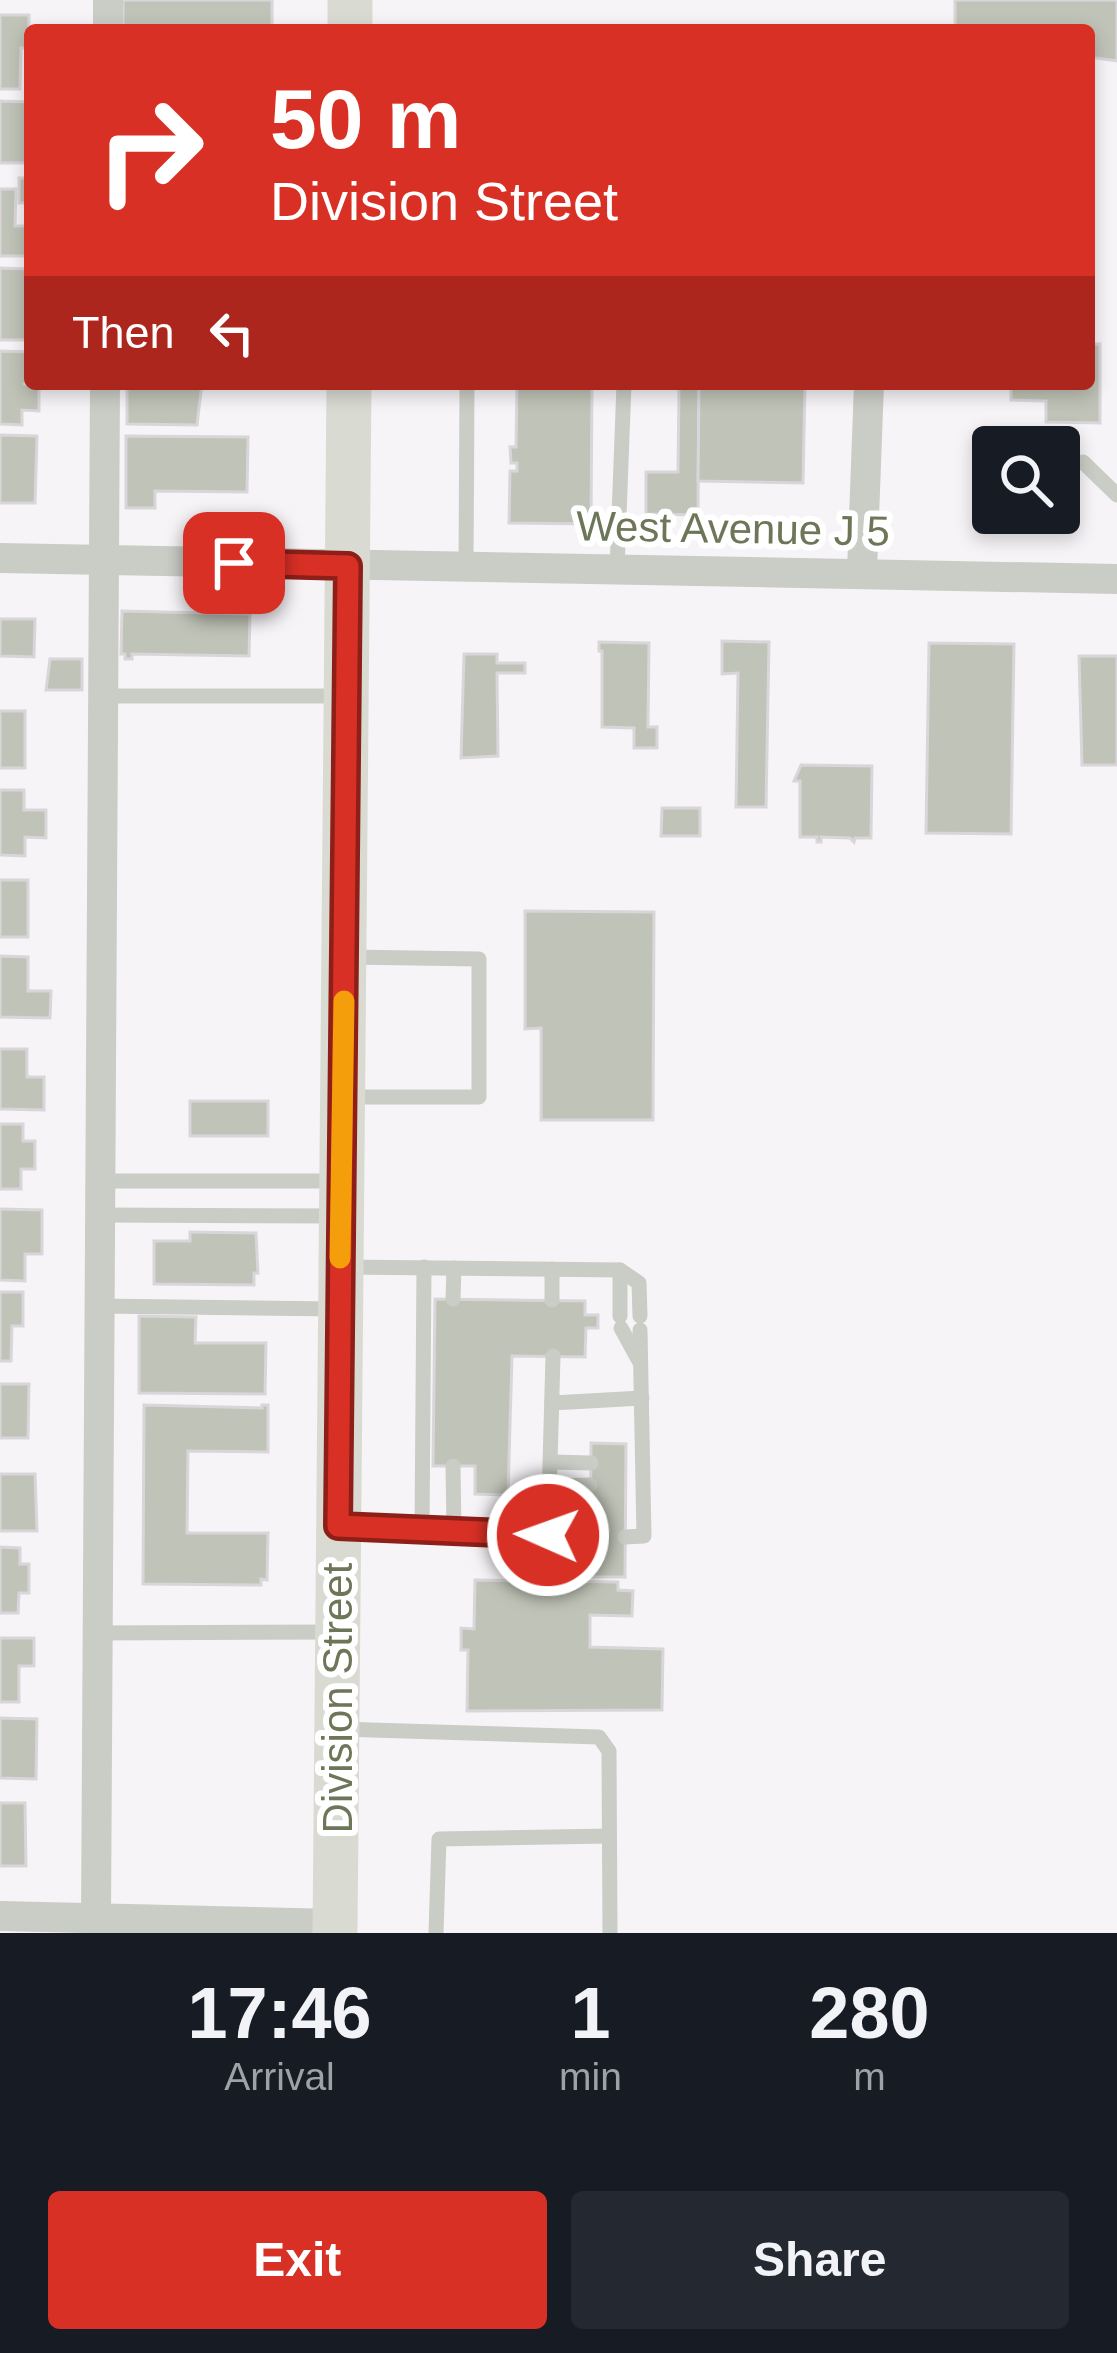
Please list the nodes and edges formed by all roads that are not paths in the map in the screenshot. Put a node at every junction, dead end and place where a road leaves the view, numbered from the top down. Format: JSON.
{"nodes":[{"id":1,"x":105,"y":390,"type":"edge"},
{"id":2,"x":349,"y":390,"type":"edge"},
{"id":3,"x":466,"y":390,"type":"edge"},
{"id":4,"x":624,"y":390,"type":"edge"},
{"id":5,"x":869,"y":390,"type":"edge"},
{"id":6,"x":1083,"y":462,"type":"dead end"},
{"id":7,"x":1117,"y":495,"type":"edge"},
{"id":8,"x":0,"y":558,"type":"edge"},
{"id":9,"x":102,"y":560,"type":"junction"},
{"id":10,"x":348,"y":566,"type":"junction"},
{"id":11,"x":466,"y":567,"type":"junction"},
{"id":12,"x":617,"y":569,"type":"junction"},
{"id":13,"x":862,"y":572,"type":"junction"},
{"id":14,"x":1117,"y":579,"type":"edge"},
{"id":15,"x":102,"y":696,"type":"junction"},
{"id":16,"x":346,"y":696,"type":"junction"},
{"id":17,"x":344,"y":957,"type":"junction"},
{"id":18,"x":343,"y":1097,"type":"junction"},
{"id":19,"x":99,"y":1181,"type":"junction"},
{"id":20,"x":341,"y":1198,"type":"junction"},
{"id":21,"x":99,"y":1214,"type":"junction"},
{"id":22,"x":424,"y":1267,"type":"junction"},
{"id":23,"x":454,"y":1268,"type":"junction"},
{"id":24,"x":552,"y":1269,"type":"junction"},
{"id":25,"x":620,"y":1270,"type":"junction"},
{"id":26,"x":340,"y":1288,"type":"junction"},
{"id":27,"x":453,"y":1299,"type":"dead end"},
{"id":28,"x":552,"y":1300,"type":"dead end"},
{"id":29,"x":99,"y":1306,"type":"junction"},
{"id":30,"x":553,"y":1356,"type":"dead end"},
{"id":31,"x":640,"y":1364,"type":"junction"},
{"id":32,"x":642,"y":1398,"type":"junction"},
{"id":33,"x":552,"y":1403,"type":"junction"},
{"id":34,"x":552,"y":1462,"type":"junction"},
{"id":35,"x":591,"y":1463,"type":"dead end"},
{"id":36,"x":453,"y":1466,"type":"dead end"},
{"id":37,"x":590,"y":1485,"type":"dead end"},
{"id":38,"x":625,"y":1485,"type":"dead end"},
{"id":39,"x":643,"y":1485,"type":"junction"},
{"id":40,"x":551,"y":1486,"type":"junction"},
{"id":41,"x":644,"y":1509,"type":"junction"},
{"id":42,"x":550,"y":1510,"type":"junction"},
{"id":43,"x":590,"y":1510,"type":"dead end"},
{"id":44,"x":625,"y":1510,"type":"dead end"},
{"id":45,"x":338,"y":1526,"type":"junction"},
{"id":46,"x":422,"y":1530,"type":"junction"},
{"id":47,"x":454,"y":1532,"type":"junction"},
{"id":48,"x":548,"y":1535,"type":"junction"},
{"id":49,"x":590,"y":1537,"type":"dead end"},
{"id":50,"x":625,"y":1537,"type":"dead end"},
{"id":51,"x":338,"y":1632,"type":"junction"},
{"id":52,"x":97,"y":1633,"type":"junction"},
{"id":53,"x":336,"y":1729,"type":"junction"},
{"id":54,"x":609,"y":1836,"type":"junction"},
{"id":55,"x":0,"y":1916,"type":"edge"},
{"id":56,"x":96,"y":1919,"type":"junction"},
{"id":57,"x":335,"y":1929,"type":"edge"},
{"id":58,"x":436,"y":1933,"type":"edge"},
{"id":59,"x":610,"y":1933,"type":"edge"}],
"edges":[{"from":1,"to":9,"type":"street"},
{"from":2,"to":10,"type":"main road","name":"Division Street"},
{"from":3,"to":11,"type":"lane"},
{"from":4,"to":12,"type":"lane"},
{"from":5,"to":13,"type":"street"},
{"from":6,"to":7,"type":"lane"},
{"from":8,"to":9,"type":"street","name":"West Avenue J 5"},
{"from":9,"to":10,"type":"street","name":"West Avenue J 5"},
{"from":9,"to":15,"type":"street"},
{"from":10,"to":11,"type":"street","name":"West Avenue J 5"},
{"from":10,"to":16,"type":"main road","name":"Division Street"},
{"from":11,"to":12,"type":"street","name":"West Avenue J 5"},
{"from":12,"to":13,"type":"street","name":"West Avenue J 5"},
{"from":13,"to":14,"type":"street","name":"West Avenue J 5"},
{"from":15,"to":16,"type":"lane"},
{"from":15,"to":19,"type":"street"},
{"from":16,"to":17,"type":"main road","name":"Division Street"},
{"from":17,"to":18,"type":"main road","name":"Division Street"},
{"from":17,"to":18,"type":"lane"},
{"from":18,"to":20,"type":"main road","name":"Division Street"},
{"from":19,"to":20,"type":"lane"},
{"from":19,"to":21,"type":"street"},
{"from":20,"to":21,"type":"lane"},
{"from":20,"to":26,"type":"main road","name":"Division Street"},
{"from":21,"to":29,"type":"street"},
{"from":22,"to":23,"type":"lane"},
{"from":22,"to":26,"type":"lane"},
{"from":22,"to":46,"type":"lane"},
{"from":23,"to":24,"type":"lane"},
{"from":23,"to":27,"type":"lane"},
{"from":24,"to":25,"type":"lane"},
{"from":24,"to":28,"type":"lane"},
{"from":25,"to":31,"type":"lane"},
{"from":25,"to":31,"type":"lane"},
{"from":26,"to":29,"type":"lane"},
{"from":26,"to":45,"type":"main road","name":"Division Street"},
{"from":29,"to":52,"type":"street"},
{"from":30,"to":33,"type":"lane"},
{"from":31,"to":32,"type":"lane"},
{"from":32,"to":33,"type":"lane"},
{"from":32,"to":39,"type":"lane"},
{"from":33,"to":34,"type":"lane"},
{"from":34,"to":35,"type":"lane"},
{"from":34,"to":40,"type":"lane"},
{"from":36,"to":47,"type":"lane"},
{"from":37,"to":40,"type":"lane"},
{"from":38,"to":39,"type":"lane"},
{"from":39,"to":41,"type":"lane"},
{"from":40,"to":42,"type":"lane"},
{"from":41,"to":44,"type":"lane"},
{"from":41,"to":50,"type":"lane"},
{"from":42,"to":43,"type":"lane"},
{"from":42,"to":48,"type":"lane"},
{"from":45,"to":46,"type":"lane"},
{"from":45,"to":51,"type":"main road","name":"Division Street"},
{"from":46,"to":47,"type":"lane"},
{"from":47,"to":48,"type":"lane"},
{"from":48,"to":49,"type":"lane"},
{"from":51,"to":52,"type":"lane"},
{"from":51,"to":53,"type":"main road","name":"Division Street"},
{"from":52,"to":56,"type":"street"},
{"from":53,"to":54,"type":"lane"},
{"from":53,"to":57,"type":"main road","name":"Division Street"},
{"from":54,"to":58,"type":"lane"},
{"from":54,"to":59,"type":"lane"},
{"from":55,"to":56,"type":"street"},
{"from":56,"to":57,"type":"street"}]}
